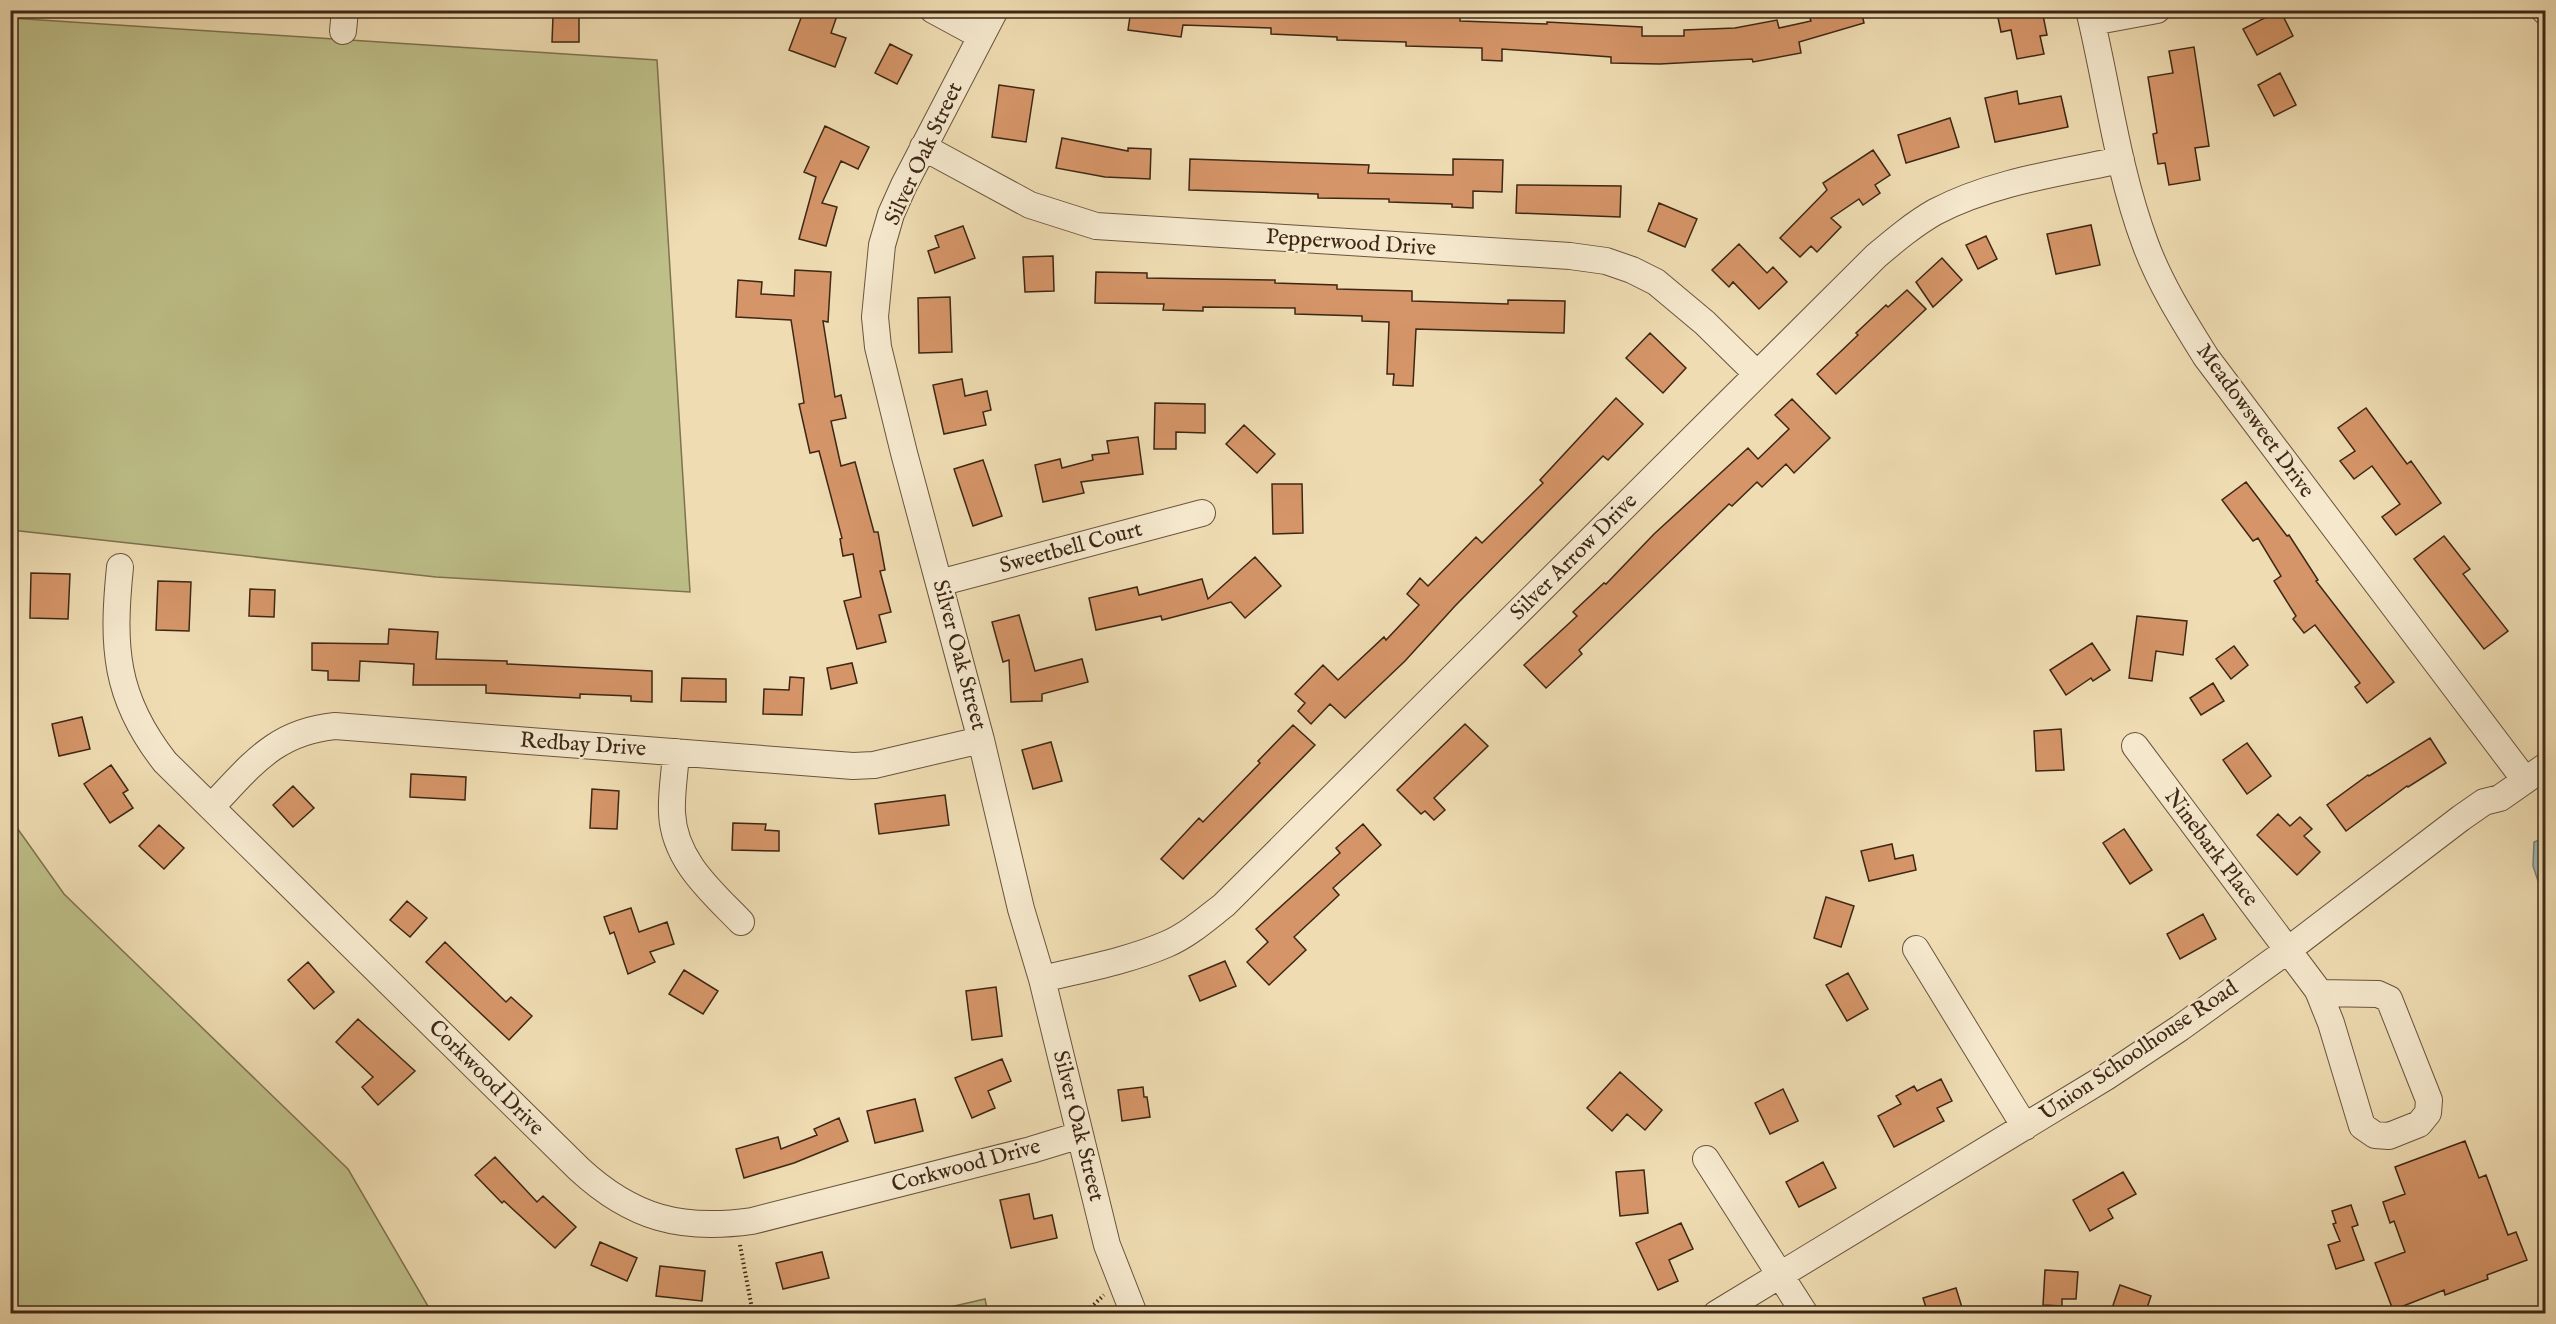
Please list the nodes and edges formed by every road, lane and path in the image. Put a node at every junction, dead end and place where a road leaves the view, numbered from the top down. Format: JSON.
{"nodes":[{"id":1,"x":933,"y":10,"type":"edge"},
{"id":2,"x":995,"y":10,"type":"edge"},
{"id":3,"x":2157,"y":10,"type":"edge"},
{"id":4,"x":2091,"y":16,"type":"edge"},
{"id":5,"x":981,"y":36,"type":"junction"},
{"id":6,"x":923,"y":147,"type":"junction"},
{"id":7,"x":2121,"y":160,"type":"junction"},
{"id":8,"x":1757,"y":374,"type":"junction"},
{"id":9,"x":1202,"y":513,"type":"dead end"},
{"id":10,"x":120,"y":567,"type":"dead end"},
{"id":11,"x":939,"y":583,"type":"junction"},
{"id":12,"x":981,"y":740,"type":"junction"},
{"id":13,"x":2135,"y":746,"type":"dead end"},
{"id":14,"x":676,"y":752,"type":"junction"},
{"id":15,"x":2546,"y":766,"type":"edge"},
{"id":16,"x":2525,"y":780,"type":"junction"},
{"id":17,"x":211,"y":807,"type":"junction"},
{"id":18,"x":741,"y":921,"type":"dead end"},
{"id":19,"x":1916,"y":949,"type":"dead end"},
{"id":20,"x":2288,"y":950,"type":"junction"},
{"id":21,"x":1042,"y":979,"type":"junction"},
{"id":22,"x":2319,"y":993,"type":"junction"},
{"id":23,"x":2025,"y":1127,"type":"junction"},
{"id":24,"x":1080,"y":1135,"type":"junction"},
{"id":25,"x":1706,"y":1159,"type":"dead end"},
{"id":26,"x":736,"y":1223,"type":"junction"},
{"id":27,"x":1781,"y":1275,"type":"junction"},
{"id":28,"x":1105,"y":1295,"type":"dead end"},
{"id":29,"x":753,"y":1314,"type":"edge"},
{"id":30,"x":1084,"y":1314,"type":"edge"},
{"id":31,"x":1134,"y":1314,"type":"edge"},
{"id":32,"x":1716,"y":1314,"type":"edge"},
{"id":33,"x":1805,"y":1314,"type":"edge"}],
"edges":[{"from":1,"to":5,"type":"street"},
{"from":2,"to":5,"type":"street","name":"Silver Oak Street"},
{"from":3,"to":4,"type":"street"},
{"from":4,"to":7,"type":"street","name":"Meadowsweet Drive"},
{"from":5,"to":6,"type":"street","name":"Silver Oak Street"},
{"from":6,"to":8,"type":"street","name":"Pepperwood Drive"},
{"from":6,"to":11,"type":"street","name":"Silver Oak Street"},
{"from":7,"to":8,"type":"street","name":"Silver Arrow Drive"},
{"from":7,"to":16,"type":"street","name":"Meadowsweet Drive"},
{"from":8,"to":21,"type":"street","name":"Silver Arrow Drive"},
{"from":9,"to":11,"type":"street","name":"Sweetbell Court"},
{"from":10,"to":17,"type":"street","name":"Corkwood Drive"},
{"from":11,"to":12,"type":"street","name":"Silver Oak Street"},
{"from":12,"to":14,"type":"street","name":"Redbay Drive"},
{"from":12,"to":21,"type":"street","name":"Silver Oak Street"},
{"from":13,"to":20,"type":"street","name":"Ninebark Place"},
{"from":14,"to":17,"type":"street","name":"Redbay Drive"},
{"from":14,"to":18,"type":"street"},
{"from":15,"to":16,"type":"street","name":"Union Schoolhouse Road"},
{"from":16,"to":20,"type":"street","name":"Union Schoolhouse Road"},
{"from":17,"to":26,"type":"street","name":"Corkwood Drive"},
{"from":19,"to":23,"type":"street"},
{"from":20,"to":22,"type":"street","name":"Ninebark Place"},
{"from":20,"to":23,"type":"street","name":"Union Schoolhouse Road"},
{"from":21,"to":24,"type":"street","name":"Silver Oak Street"},
{"from":22,"to":22,"type":"street","name":"Ninebark Place"},
{"from":23,"to":27,"type":"street","name":"Union Schoolhouse Road"},
{"from":24,"to":26,"type":"street","name":"Corkwood Drive"},
{"from":24,"to":31,"type":"street","name":"Silver Oak Street"},
{"from":25,"to":27,"type":"street"},
{"from":26,"to":29,"type":"path"},
{"from":27,"to":32,"type":"street","name":"Union Schoolhouse Road"},
{"from":27,"to":33,"type":"street"},
{"from":28,"to":30,"type":"path"}]}
